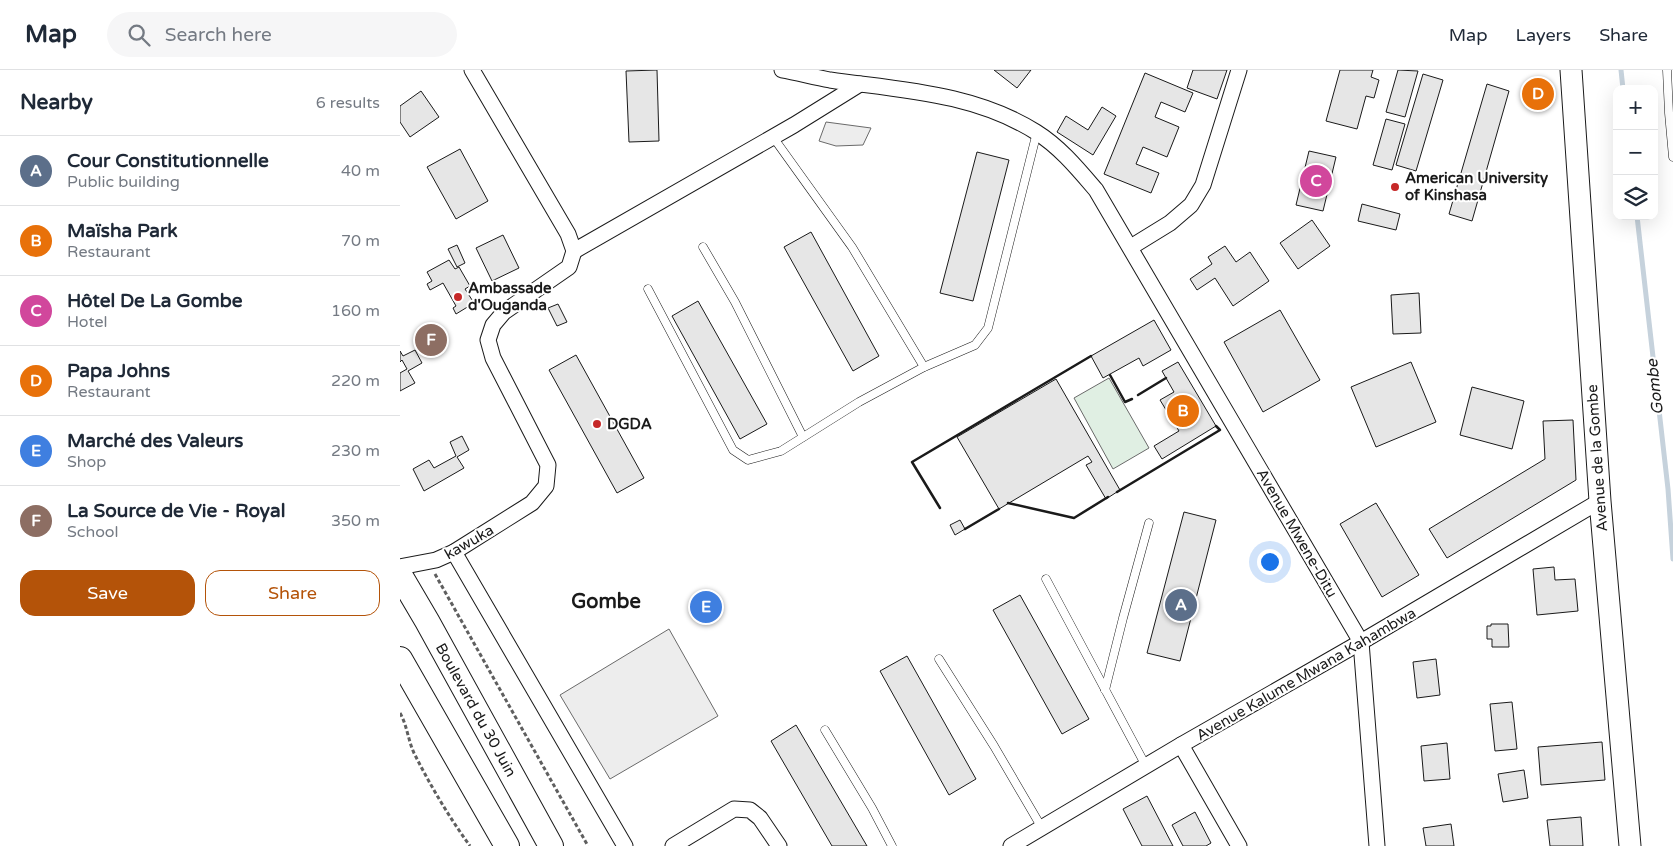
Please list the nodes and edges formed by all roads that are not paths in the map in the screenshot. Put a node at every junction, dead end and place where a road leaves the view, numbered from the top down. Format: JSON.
{"nodes":[{"id":1,"x":472,"y":70,"type":"edge"},
{"id":2,"x":782,"y":70,"type":"edge"},
{"id":3,"x":1239,"y":70,"type":"edge"},
{"id":4,"x":1571,"y":70,"type":"edge"},
{"id":5,"x":1667,"y":70,"type":"edge"},
{"id":6,"x":860,"y":84,"type":"junction"},
{"id":7,"x":1037,"y":132,"type":"junction"},
{"id":8,"x":773,"y":137,"type":"junction"},
{"id":9,"x":1673,"y":157,"type":"edge"},
{"id":10,"x":703,"y":246,"type":"dead end"},
{"id":11,"x":1131,"y":247,"type":"junction"},
{"id":12,"x":574,"y":251,"type":"junction"},
{"id":13,"x":648,"y":289,"type":"dead end"},
{"id":14,"x":924,"y":367,"type":"junction"},
{"id":15,"x":803,"y":437,"type":"junction"},
{"id":16,"x":1600,"y":501,"type":"junction"},
{"id":17,"x":1149,"y":523,"type":"dead end"},
{"id":18,"x":454,"y":552,"type":"junction"},
{"id":19,"x":400,"y":567,"type":"edge"},
{"id":20,"x":400,"y":575,"type":"edge"},
{"id":21,"x":1046,"y":579,"type":"dead end"},
{"id":22,"x":1361,"y":642,"type":"junction"},
{"id":23,"x":400,"y":659,"type":"edge"},
{"id":24,"x":939,"y":659,"type":"dead end"},
{"id":25,"x":1105,"y":690,"type":"junction"},
{"id":26,"x":825,"y":730,"type":"dead end"},
{"id":27,"x":1182,"y":745,"type":"junction"},
{"id":28,"x":1146,"y":766,"type":"junction"},
{"id":29,"x":1042,"y":828,"type":"junction"},
{"id":30,"x":508,"y":846,"type":"edge"},
{"id":31,"x":551,"y":846,"type":"edge"},
{"id":32,"x":625,"y":846,"type":"edge"},
{"id":33,"x":673,"y":846,"type":"edge"},
{"id":34,"x":779,"y":846,"type":"edge"},
{"id":35,"x":892,"y":846,"type":"edge"},
{"id":36,"x":1011,"y":846,"type":"edge"},
{"id":37,"x":1239,"y":846,"type":"edge"},
{"id":38,"x":1377,"y":846,"type":"edge"},
{"id":39,"x":1630,"y":846,"type":"edge"}],
"edges":[{"from":1,"to":12,"type":"street"},
{"from":2,"to":6,"type":"street","name":"Avenue Mwene-Ditu"},
{"from":3,"to":11,"type":"street"},
{"from":4,"to":16,"type":"street","name":"Avenue de la Gombe"},
{"from":5,"to":9,"type":"lane"},
{"from":6,"to":7,"type":"street","name":"Avenue Mwene-Ditu"},
{"from":6,"to":8,"type":"street"},
{"from":7,"to":11,"type":"street","name":"Avenue Mwene-Ditu"},
{"from":7,"to":14,"type":"lane"},
{"from":8,"to":12,"type":"street"},
{"from":8,"to":14,"type":"lane"},
{"from":10,"to":15,"type":"lane"},
{"from":11,"to":22,"type":"street","name":"Avenue Mwene-Ditu"},
{"from":12,"to":18,"type":"street","name":"kawuka"},
{"from":13,"to":15,"type":"lane"},
{"from":14,"to":15,"type":"lane"},
{"from":16,"to":22,"type":"street","name":"Avenue Kalume Mwana Kahambwa"},
{"from":16,"to":39,"type":"street","name":"Avenue de la Gombe"},
{"from":17,"to":25,"type":"lane"},
{"from":18,"to":19,"type":"street","name":"kawuka"},
{"from":18,"to":32,"type":"street"},
{"from":20,"to":31,"type":"main road","name":"Boulevard du 30 Juin"},
{"from":21,"to":25,"type":"lane"},
{"from":22,"to":27,"type":"street","name":"Avenue Kalume Mwana Kahambwa"},
{"from":22,"to":38,"type":"street","name":"Avenue Mwene-Ditu"},
{"from":23,"to":30,"type":"main road"},
{"from":24,"to":29,"type":"lane"},
{"from":25,"to":28,"type":"lane"},
{"from":26,"to":35,"type":"lane"},
{"from":27,"to":28,"type":"street","name":"Avenue Kalume Mwana Kahambwa"},
{"from":27,"to":37,"type":"street"},
{"from":28,"to":29,"type":"street","name":"Avenue Kalume Mwana Kahambwa"},
{"from":29,"to":36,"type":"street","name":"Avenue Kalume Mwana Kahambwa"},
{"from":33,"to":34,"type":"street"}]}
